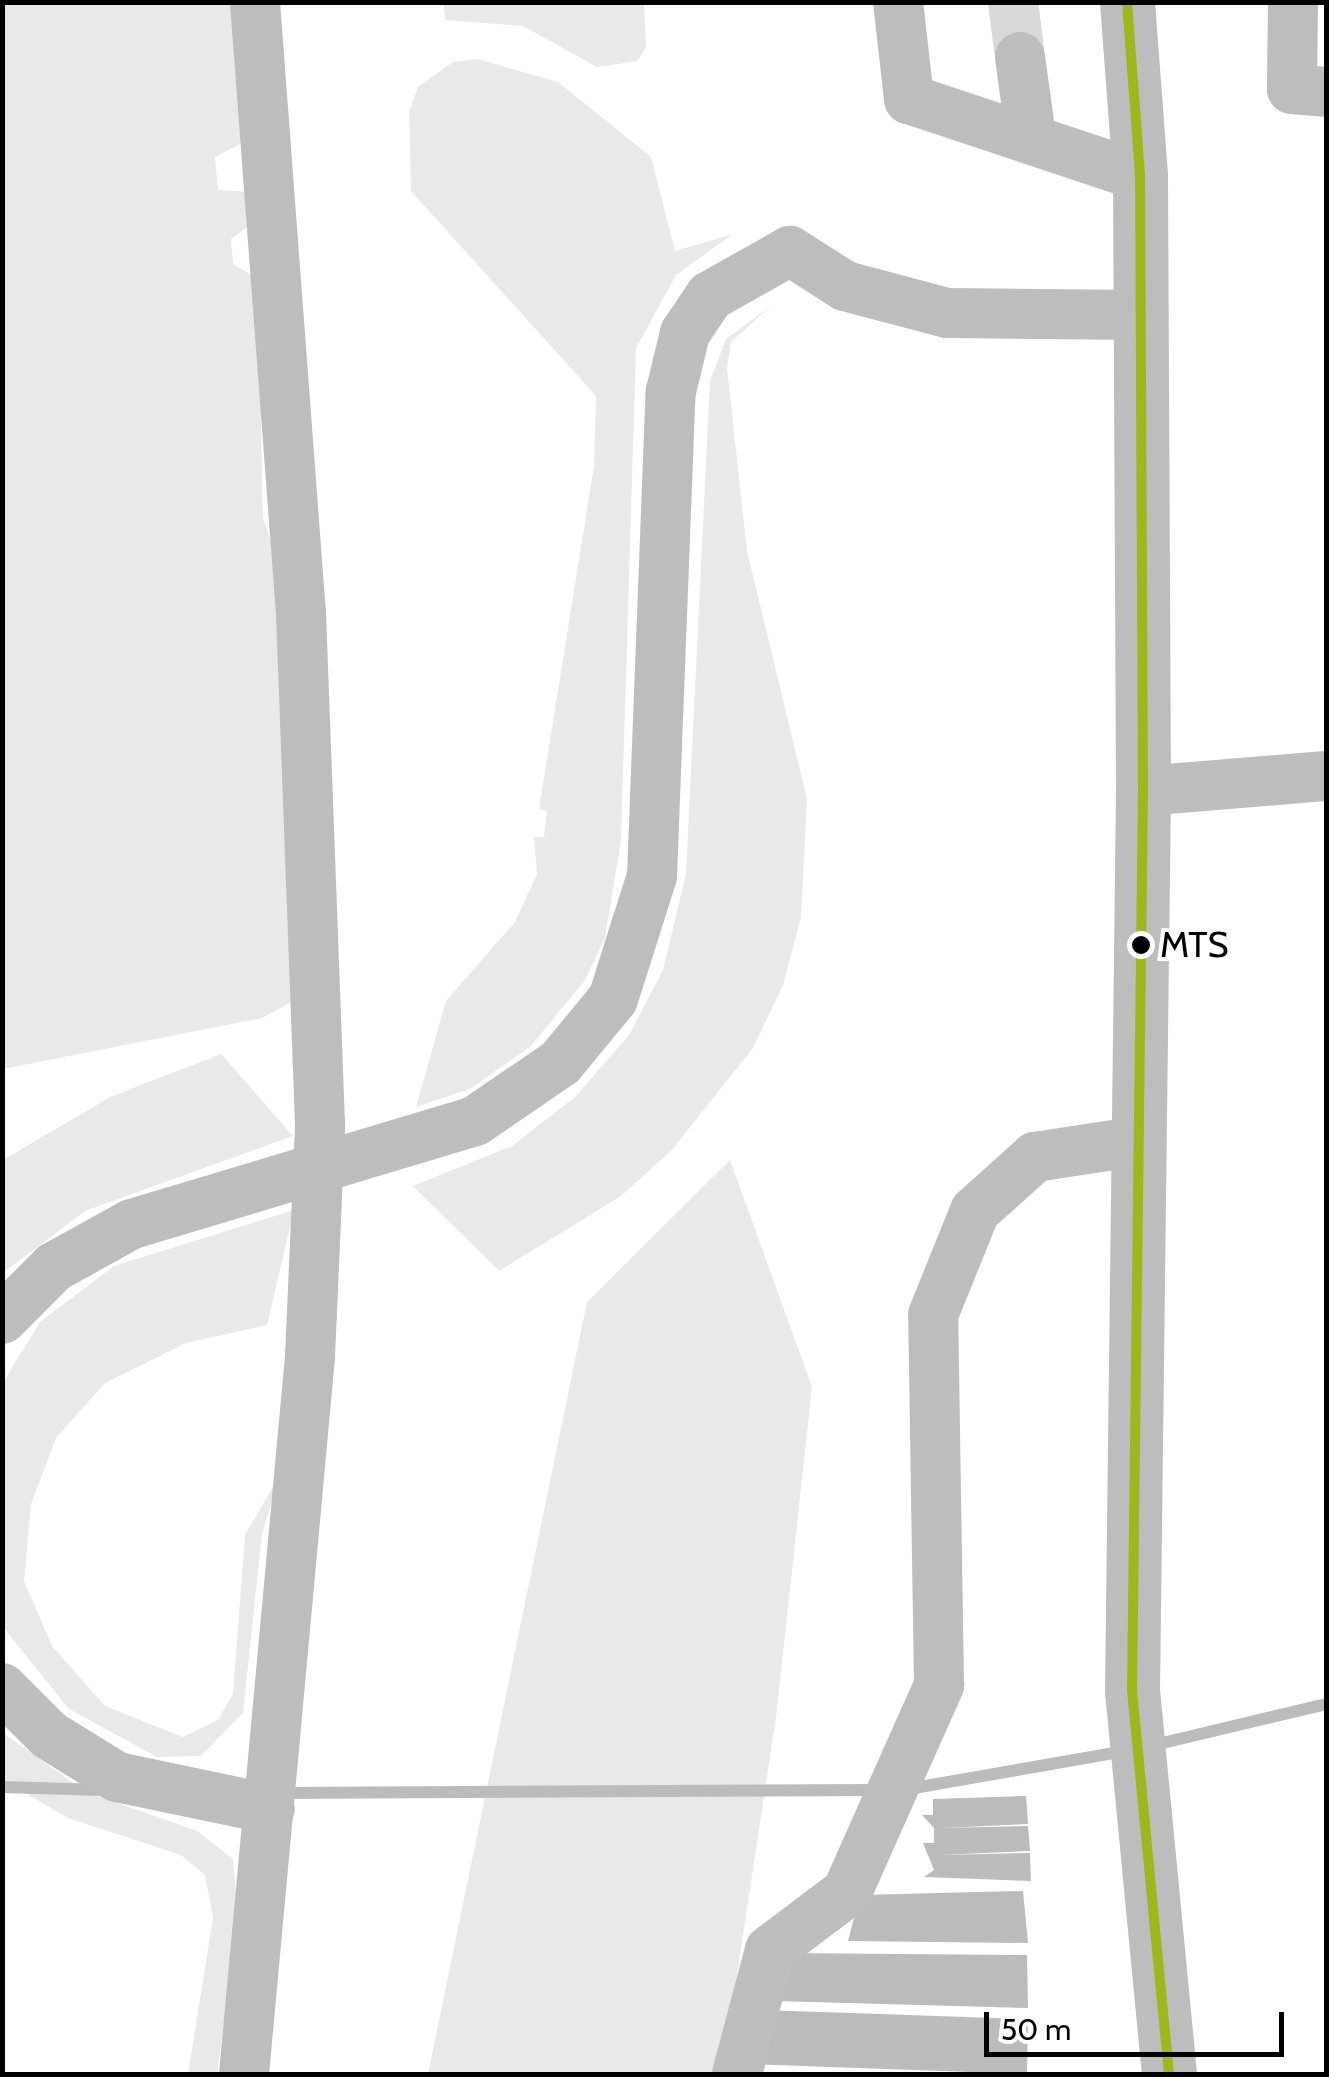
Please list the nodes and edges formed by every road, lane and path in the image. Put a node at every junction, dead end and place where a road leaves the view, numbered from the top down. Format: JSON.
{"nodes":[{"id":1,"x":255,"y":2,"type":"edge"},
{"id":2,"x":898,"y":2,"type":"edge"},
{"id":3,"x":1127,"y":2,"type":"edge"},
{"id":4,"x":1293,"y":2,"type":"edge"},
{"id":5,"x":1020,"y":58,"type":"tunnel mouth"},
{"id":6,"x":1326,"y":92,"type":"edge"},
{"id":7,"x":1030,"y":137,"type":"junction"},
{"id":8,"x":1140,"y":176,"type":"junction"},
{"id":9,"x":1142,"y":315,"type":"junction"},
{"id":10,"x":1326,"y":776,"type":"edge"},
{"id":11,"x":1144,"y":792,"type":"junction"},
{"id":12,"x":1139,"y":1141,"type":"junction"},
{"id":13,"x":2,"y":1319,"type":"edge"},
{"id":14,"x":2,"y":1688,"type":"edge"},
{"id":15,"x":270,"y":1809,"type":"junction"},
{"id":16,"x":244,"y":2074,"type":"edge"},
{"id":17,"x":737,"y":2074,"type":"edge"},
{"id":18,"x":1169,"y":2074,"type":"edge"}],
"edges":[{"from":1,"to":15,"type":"lane"},
{"from":2,"to":7,"type":"lane"},
{"from":3,"to":8,"type":"main road"},
{"from":4,"to":6,"type":"lane"},
{"from":5,"to":7,"type":"lane"},
{"from":7,"to":8,"type":"lane"},
{"from":8,"to":9,"type":"main road"},
{"from":9,"to":11,"type":"main road"},
{"from":9,"to":13,"type":"lane"},
{"from":10,"to":11,"type":"lane"},
{"from":11,"to":12,"type":"main road"},
{"from":12,"to":17,"type":"lane"},
{"from":12,"to":18,"type":"main road"},
{"from":14,"to":15,"type":"lane"},
{"from":15,"to":16,"type":"lane"}]}
